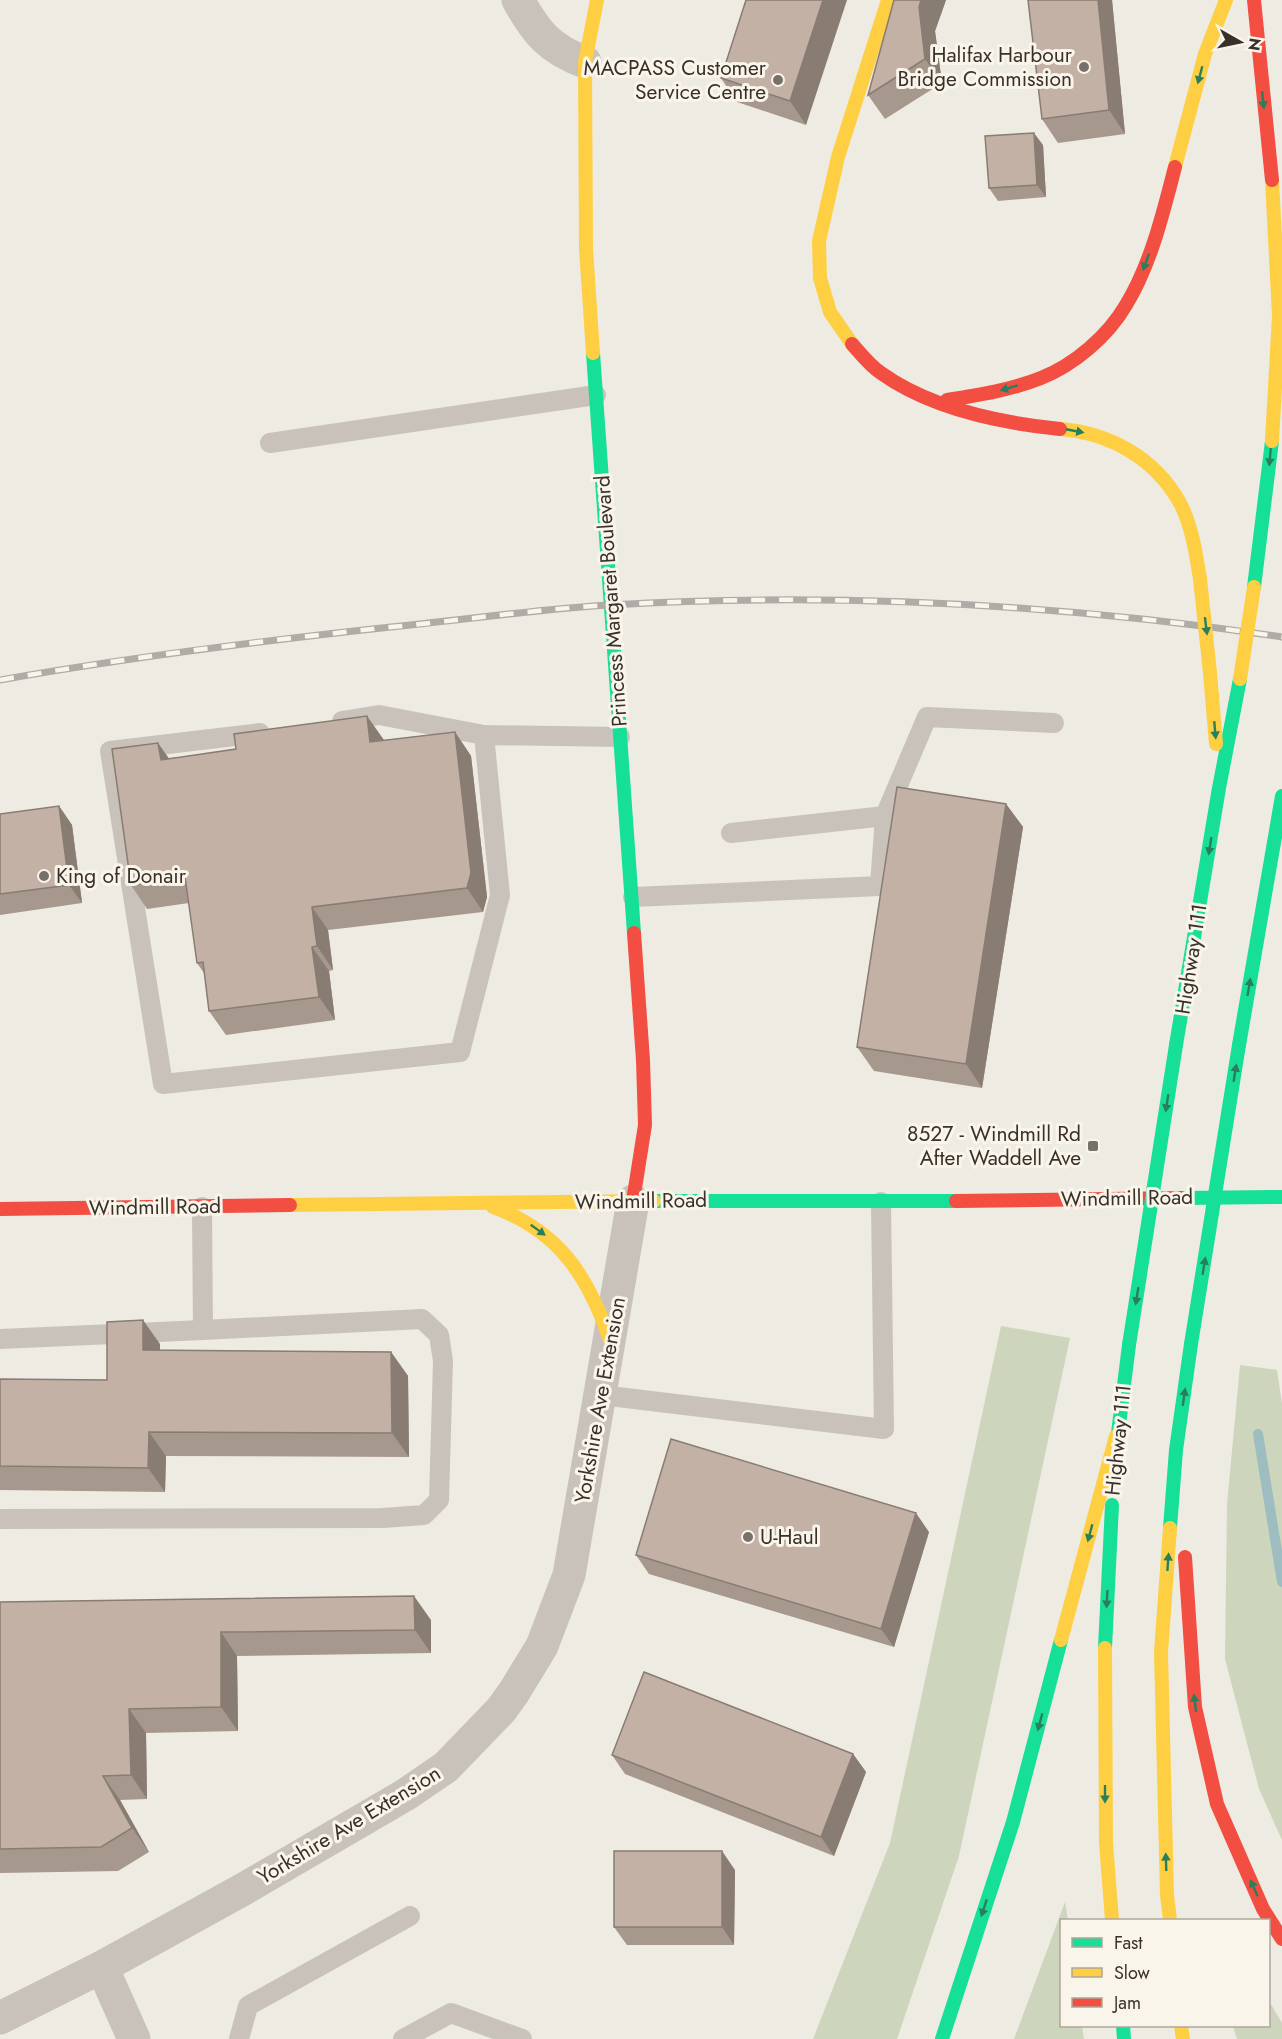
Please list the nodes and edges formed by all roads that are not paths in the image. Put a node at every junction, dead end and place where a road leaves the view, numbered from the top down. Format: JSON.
{"nodes":[{"id":1,"x":518,"y":0,"type":"edge"},
{"id":2,"x":597,"y":0,"type":"edge"},
{"id":3,"x":888,"y":0,"type":"edge"},
{"id":4,"x":1226,"y":0,"type":"edge"},
{"id":5,"x":1254,"y":0,"type":"edge"},
{"id":6,"x":585,"y":62,"type":"junction"},
{"id":7,"x":596,"y":395,"type":"junction"},
{"id":8,"x":936,"y":402,"type":"junction"},
{"id":9,"x":270,"y":443,"type":"dead end"},
{"id":10,"x":1053,"y":723,"type":"dead end"},
{"id":11,"x":327,"y":724,"type":"edge"},
{"id":12,"x":283,"y":730,"type":"edge"},
{"id":13,"x":484,"y":735,"type":"junction"},
{"id":14,"x":621,"y":737,"type":"junction"},
{"id":15,"x":1219,"y":788,"type":"junction"},
{"id":16,"x":1282,"y":796,"type":"edge"},
{"id":17,"x":885,"y":816,"type":"junction"},
{"id":18,"x":731,"y":833,"type":"dead end"},
{"id":19,"x":633,"y":897,"type":"junction"},
{"id":20,"x":1282,"y":1197,"type":"edge"},
{"id":21,"x":633,"y":1202,"type":"junction"},
{"id":22,"x":881,"y":1202,"type":"junction"},
{"id":23,"x":486,"y":1203,"type":"junction"},
{"id":24,"x":202,"y":1207,"type":"junction"},
{"id":25,"x":0,"y":1209,"type":"edge"},
{"id":26,"x":203,"y":1330,"type":"junction"},
{"id":27,"x":0,"y":1339,"type":"edge"},
{"id":28,"x":610,"y":1340,"type":"junction"},
{"id":29,"x":601,"y":1395,"type":"junction"},
{"id":30,"x":1116,"y":1436,"type":"junction"},
{"id":31,"x":1176,"y":1450,"type":"junction"},
{"id":32,"x":0,"y":1519,"type":"edge"},
{"id":33,"x":410,"y":1916,"type":"dead end"},
{"id":34,"x":1112,"y":1919,"type":"edge"},
{"id":35,"x":1170,"y":1919,"type":"edge"},
{"id":36,"x":1269,"y":1919,"type":"edge"},
{"id":37,"x":1270,"y":1920,"type":"edge"},
{"id":38,"x":1282,"y":1940,"type":"edge"},
{"id":39,"x":102,"y":1967,"type":"junction"},
{"id":40,"x":0,"y":2018,"type":"edge"},
{"id":41,"x":134,"y":2039,"type":"edge"},
{"id":42,"x":239,"y":2039,"type":"edge"},
{"id":43,"x":403,"y":2039,"type":"edge"},
{"id":44,"x":522,"y":2039,"type":"edge"},
{"id":45,"x":942,"y":2039,"type":"edge"}],
"edges":[{"from":1,"to":6,"type":"street"},
{"from":2,"to":6,"type":"main road","name":"Princess Margaret Boulevard"},
{"from":3,"to":8,"type":"main road"},
{"from":4,"to":8,"type":"main road","one_way":true},
{"from":5,"to":15,"type":"main road","name":"Highway 111","one_way":true,"bridge":true},
{"from":6,"to":7,"type":"main road","name":"Princess Margaret Boulevard"},
{"from":7,"to":9,"type":"lane"},
{"from":7,"to":14,"type":"main road","name":"Princess Margaret Boulevard"},
{"from":8,"to":15,"type":"main road","one_way":true,"bridge":true},
{"from":10,"to":17,"type":"lane"},
{"from":11,"to":13,"type":"lane"},
{"from":12,"to":13,"type":"lane"},
{"from":13,"to":14,"type":"lane"},
{"from":14,"to":19,"type":"main road","name":"Princess Margaret Boulevard"},
{"from":15,"to":30,"type":"main road","name":"Highway 111","one_way":true,"bridge":true},
{"from":31,"to":16,"type":"main road","one_way":true,"bridge":true},
{"from":17,"to":18,"type":"lane"},
{"from":17,"to":19,"type":"lane"},
{"from":19,"to":21,"type":"main road","name":"Princess Margaret Boulevard"},
{"from":20,"to":22,"type":"main road","name":"Windmill Road"},
{"from":21,"to":22,"type":"main road","name":"Windmill Road"},
{"from":21,"to":23,"type":"main road","name":"Windmill Road"},
{"from":21,"to":28,"type":"street","name":"Yorkshire Ave Extension"},
{"from":22,"to":29,"type":"lane"},
{"from":23,"to":24,"type":"main road","name":"Windmill Road"},
{"from":23,"to":28,"type":"main road","one_way":true},
{"from":24,"to":25,"type":"main road","name":"Windmill Road"},
{"from":24,"to":26,"type":"lane"},
{"from":26,"to":27,"type":"lane"},
{"from":26,"to":32,"type":"lane"},
{"from":28,"to":29,"type":"street","name":"Yorkshire Ave Extension"},
{"from":29,"to":39,"type":"street","name":"Yorkshire Ave Extension"},
{"from":30,"to":34,"type":"main road","name":"Highway 111","one_way":true},
{"from":30,"to":45,"type":"main road","one_way":true},
{"from":35,"to":31,"type":"main road","one_way":true},
{"from":36,"to":31,"type":"main road","one_way":true},
{"from":33,"to":42,"type":"lane"},
{"from":38,"to":37,"type":"main road","one_way":true},
{"from":39,"to":40,"type":"street","name":"Yorkshire Ave Extension"},
{"from":39,"to":41,"type":"street"},
{"from":43,"to":44,"type":"lane"}]}
